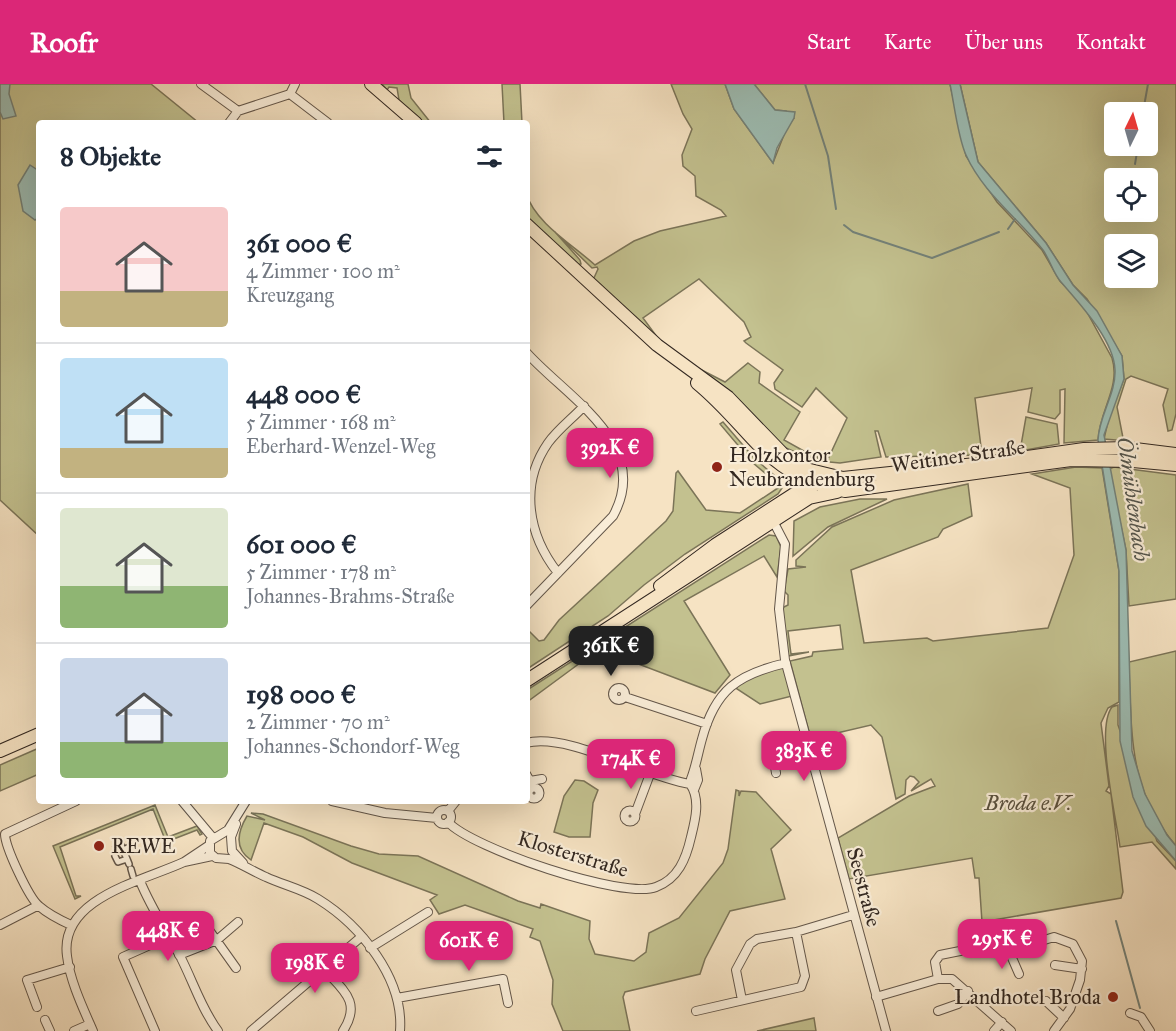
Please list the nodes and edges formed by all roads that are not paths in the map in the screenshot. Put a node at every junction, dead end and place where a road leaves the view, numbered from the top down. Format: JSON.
{"nodes":[{"id":1,"x":201,"y":84,"type":"edge"},
{"id":2,"x":295,"y":84,"type":"edge"},
{"id":3,"x":371,"y":84,"type":"edge"},
{"id":4,"x":218,"y":85,"type":"edge"},
{"id":5,"x":213,"y":92,"type":"junction"},
{"id":6,"x":290,"y":94,"type":"junction"},
{"id":7,"x":238,"y":111,"type":"junction"},
{"id":8,"x":232,"y":120,"type":"edge"},
{"id":9,"x":324,"y":120,"type":"edge"},
{"id":10,"x":413,"y":120,"type":"edge"},
{"id":11,"x":530,"y":228,"type":"edge"},
{"id":12,"x":657,"y":345,"type":"junction"},
{"id":13,"x":530,"y":356,"type":"edge"},
{"id":14,"x":584,"y":406,"type":"junction"},
{"id":15,"x":1112,"y":454,"type":"junction"},
{"id":16,"x":1176,"y":454,"type":"edge"},
{"id":17,"x":1176,"y":465,"type":"edge"},
{"id":18,"x":806,"y":469,"type":"junction"},
{"id":19,"x":791,"y":474,"type":"junction"},
{"id":20,"x":814,"y":484,"type":"junction"},
{"id":21,"x":844,"y":484,"type":"junction"},
{"id":22,"x":789,"y":497,"type":"junction"},
{"id":23,"x":809,"y":498,"type":"junction"},
{"id":24,"x":770,"y":517,"type":"junction"},
{"id":25,"x":558,"y":573,"type":"junction"},
{"id":26,"x":530,"y":602,"type":"edge"},
{"id":27,"x":786,"y":663,"type":"junction"},
{"id":28,"x":530,"y":678,"type":"edge"},
{"id":29,"x":625,"y":698,"type":"dead end"},
{"id":30,"x":707,"y":724,"type":"junction"},
{"id":31,"x":36,"y":735,"type":"edge"},
{"id":32,"x":530,"y":743,"type":"edge"},
{"id":33,"x":0,"y":751,"type":"edge"},
{"id":34,"x":809,"y":752,"type":"junction"},
{"id":35,"x":776,"y":773,"type":"dead end"},
{"id":36,"x":650,"y":774,"type":"junction"},
{"id":37,"x":542,"y":779,"type":"dead end"},
{"id":38,"x":530,"y":781,"type":"edge"},
{"id":39,"x":692,"y":787,"type":"junction"},
{"id":40,"x":69,"y":804,"type":"edge"},
{"id":41,"x":185,"y":804,"type":"edge"},
{"id":42,"x":244,"y":804,"type":"edge"},
{"id":43,"x":345,"y":804,"type":"edge"},
{"id":44,"x":454,"y":804,"type":"edge"},
{"id":45,"x":242,"y":809,"type":"junction"},
{"id":46,"x":448,"y":811,"type":"junction"},
{"id":47,"x":635,"y":814,"type":"dead end"},
{"id":48,"x":437,"y":818,"type":"junction"},
{"id":49,"x":448,"y":822,"type":"junction"},
{"id":50,"x":2,"y":834,"type":"edge"},
{"id":51,"x":217,"y":836,"type":"junction"},
{"id":52,"x":231,"y":842,"type":"junction"},
{"id":53,"x":124,"y":846,"type":"dead end"},
{"id":54,"x":208,"y":846,"type":"junction"},
{"id":55,"x":232,"y":851,"type":"junction"},
{"id":56,"x":115,"y":856,"type":"dead end"},
{"id":57,"x":212,"y":856,"type":"junction"},
{"id":58,"x":225,"y":858,"type":"junction"},
{"id":59,"x":184,"y":862,"type":"junction"},
{"id":60,"x":128,"y":864,"type":"junction"},
{"id":61,"x":251,"y":870,"type":"junction"},
{"id":62,"x":137,"y":879,"type":"junction"},
{"id":63,"x":37,"y":906,"type":"junction"},
{"id":64,"x":428,"y":912,"type":"dead end"},
{"id":65,"x":853,"y":915,"type":"junction"},
{"id":66,"x":238,"y":922,"type":"dead end"},
{"id":67,"x":204,"y":923,"type":"dead end"},
{"id":68,"x":0,"y":925,"type":"edge"},
{"id":69,"x":71,"y":926,"type":"junction"},
{"id":70,"x":796,"y":932,"type":"junction"},
{"id":71,"x":168,"y":937,"type":"junction"},
{"id":72,"x":362,"y":937,"type":"junction"},
{"id":73,"x":217,"y":940,"type":"junction"},
{"id":74,"x":370,"y":948,"type":"junction"},
{"id":75,"x":1009,"y":951,"type":"junction"},
{"id":76,"x":179,"y":955,"type":"junction"},
{"id":77,"x":1055,"y":965,"type":"dead end"},
{"id":78,"x":70,"y":967,"type":"junction"},
{"id":79,"x":236,"y":968,"type":"dead end"},
{"id":80,"x":324,"y":969,"type":"junction"},
{"id":81,"x":1082,"y":969,"type":"junction"},
{"id":82,"x":1019,"y":974,"type":"dead end"},
{"id":83,"x":938,"y":979,"type":"junction"},
{"id":84,"x":969,"y":991,"type":"junction"},
{"id":85,"x":876,"y":997,"type":"junction"},
{"id":86,"x":397,"y":998,"type":"junction"},
{"id":87,"x":742,"y":1000,"type":"junction"},
{"id":88,"x":1046,"y":1001,"type":"dead end"},
{"id":89,"x":508,"y":1003,"type":"dead end"},
{"id":90,"x":37,"y":1007,"type":"dead end"},
{"id":91,"x":696,"y":1011,"type":"dead end"},
{"id":92,"x":938,"y":1011,"type":"dead end"},
{"id":93,"x":1130,"y":1013,"type":"dead end"},
{"id":94,"x":1064,"y":1018,"type":"junction"},
{"id":95,"x":45,"y":1020,"type":"dead end"},
{"id":96,"x":1002,"y":1023,"type":"junction"},
{"id":97,"x":91,"y":1028,"type":"edge"},
{"id":98,"x":50,"y":1031,"type":"edge"},
{"id":99,"x":74,"y":1031,"type":"edge"},
{"id":100,"x":155,"y":1031,"type":"edge"},
{"id":101,"x":218,"y":1031,"type":"edge"},
{"id":102,"x":251,"y":1031,"type":"edge"},
{"id":103,"x":343,"y":1031,"type":"edge"},
{"id":104,"x":400,"y":1031,"type":"edge"},
{"id":105,"x":886,"y":1031,"type":"edge"},
{"id":106,"x":994,"y":1031,"type":"edge"},
{"id":107,"x":1011,"y":1031,"type":"edge"},
{"id":108,"x":1054,"y":1031,"type":"edge"},
{"id":109,"x":1150,"y":1031,"type":"edge"}],
"edges":[{"from":1,"to":5,"type":"street"},
{"from":2,"to":6,"type":"street"},
{"from":3,"to":10,"type":"main road"},
{"from":4,"to":5,"type":"street"},
{"from":5,"to":7,"type":"street"},
{"from":6,"to":7,"type":"street"},
{"from":6,"to":9,"type":"street"},
{"from":7,"to":8,"type":"street"},
{"from":11,"to":12,"type":"main road","name":"Weitiner Straße"},
{"from":12,"to":18,"type":"main road","name":"Weitiner Straße"},
{"from":12,"to":19,"type":"main road","name":"Weitiner Straße"},
{"from":13,"to":14,"type":"street"},
{"from":14,"to":25,"type":"street"},
{"from":14,"to":25,"type":"street"},
{"from":15,"to":16,"type":"main road","name":"Weitiner Straße"},
{"from":15,"to":17,"type":"main road","name":"Weitiner Straße"},
{"from":15,"to":21,"type":"main road","name":"Weitiner Straße"},
{"from":18,"to":20,"type":"main road"},
{"from":18,"to":21,"type":"main road","name":"Weitiner Straße"},
{"from":19,"to":20,"type":"main road","name":"Weitiner Straße"},
{"from":19,"to":22,"type":"main road"},
{"from":20,"to":21,"type":"main road"},
{"from":20,"to":22,"type":"main road"},
{"from":20,"to":23,"type":"main road"},
{"from":21,"to":23,"type":"main road"},
{"from":22,"to":24,"type":"main road"},
{"from":23,"to":24,"type":"main road"},
{"from":24,"to":27,"type":"street","name":"Seestraße"},
{"from":24,"to":28,"type":"main road"},
{"from":25,"to":26,"type":"street"},
{"from":27,"to":30,"type":"street","name":"Klosterstraße"},
{"from":27,"to":34,"type":"street","name":"Seestraße"},
{"from":29,"to":30,"type":"street"},
{"from":30,"to":39,"type":"street","name":"Klosterstraße"},
{"from":31,"to":33,"type":"main road"},
{"from":32,"to":36,"type":"street"},
{"from":34,"to":35,"type":"street"},
{"from":34,"to":65,"type":"street","name":"Seestraße"},
{"from":36,"to":39,"type":"street"},
{"from":36,"to":47,"type":"street"},
{"from":37,"to":38,"type":"street"},
{"from":39,"to":49,"type":"street","name":"Klosterstraße"},
{"from":40,"to":50,"type":"street"},
{"from":41,"to":51,"type":"street"},
{"from":42,"to":45,"type":"street"},
{"from":43,"to":48,"type":"street","name":"Klosterstraße"},
{"from":44,"to":46,"type":"street"},
{"from":45,"to":51,"type":"street"},
{"from":45,"to":52,"type":"street"},
{"from":46,"to":48,"type":"street"},
{"from":46,"to":49,"type":"street"},
{"from":48,"to":49,"type":"street","name":"Klosterstraße"},
{"from":50,"to":63,"type":"street"},
{"from":51,"to":52,"type":"street"},
{"from":51,"to":54,"type":"street"},
{"from":52,"to":55,"type":"street"},
{"from":53,"to":60,"type":"street"},
{"from":54,"to":57,"type":"street"},
{"from":54,"to":59,"type":"street"},
{"from":55,"to":58,"type":"street"},
{"from":55,"to":61,"type":"street"},
{"from":56,"to":60,"type":"street"},
{"from":57,"to":58,"type":"street"},
{"from":57,"to":59,"type":"street"},
{"from":58,"to":61,"type":"street"},
{"from":59,"to":62,"type":"street"},
{"from":60,"to":62,"type":"street"},
{"from":61,"to":72,"type":"street"},
{"from":62,"to":69,"type":"street"},
{"from":62,"to":71,"type":"street"},
{"from":63,"to":68,"type":"street"},
{"from":63,"to":69,"type":"street"},
{"from":64,"to":74,"type":"street"},
{"from":65,"to":70,"type":"street"},
{"from":65,"to":85,"type":"street","name":"Seestraße"},
{"from":66,"to":73,"type":"street"},
{"from":67,"to":73,"type":"street"},
{"from":69,"to":78,"type":"street"},
{"from":70,"to":87,"type":"street"},
{"from":70,"to":87,"type":"street"},
{"from":71,"to":76,"type":"street"},
{"from":71,"to":100,"type":"street"},
{"from":72,"to":74,"type":"street"},
{"from":72,"to":80,"type":"street"},
{"from":73,"to":76,"type":"street"},
{"from":73,"to":79,"type":"street"},
{"from":74,"to":86,"type":"street"},
{"from":75,"to":81,"type":"street"},
{"from":75,"to":82,"type":"street"},
{"from":75,"to":83,"type":"street"},
{"from":76,"to":101,"type":"street"},
{"from":77,"to":81,"type":"street"},
{"from":78,"to":90,"type":"street"},
{"from":78,"to":97,"type":"street"},
{"from":80,"to":102,"type":"street"},
{"from":80,"to":103,"type":"street"},
{"from":81,"to":94,"type":"street"},
{"from":83,"to":84,"type":"street"},
{"from":83,"to":85,"type":"street"},
{"from":84,"to":92,"type":"street"},
{"from":84,"to":96,"type":"street"},
{"from":85,"to":105,"type":"street","name":"Seestraße"},
{"from":86,"to":89,"type":"street"},
{"from":86,"to":104,"type":"street"},
{"from":87,"to":91,"type":"street"},
{"from":88,"to":94,"type":"street"},
{"from":93,"to":109,"type":"street"},
{"from":94,"to":108,"type":"street"},
{"from":95,"to":98,"type":"street"},
{"from":96,"to":106,"type":"street"},
{"from":96,"to":107,"type":"street"},
{"from":97,"to":99,"type":"street"}]}
